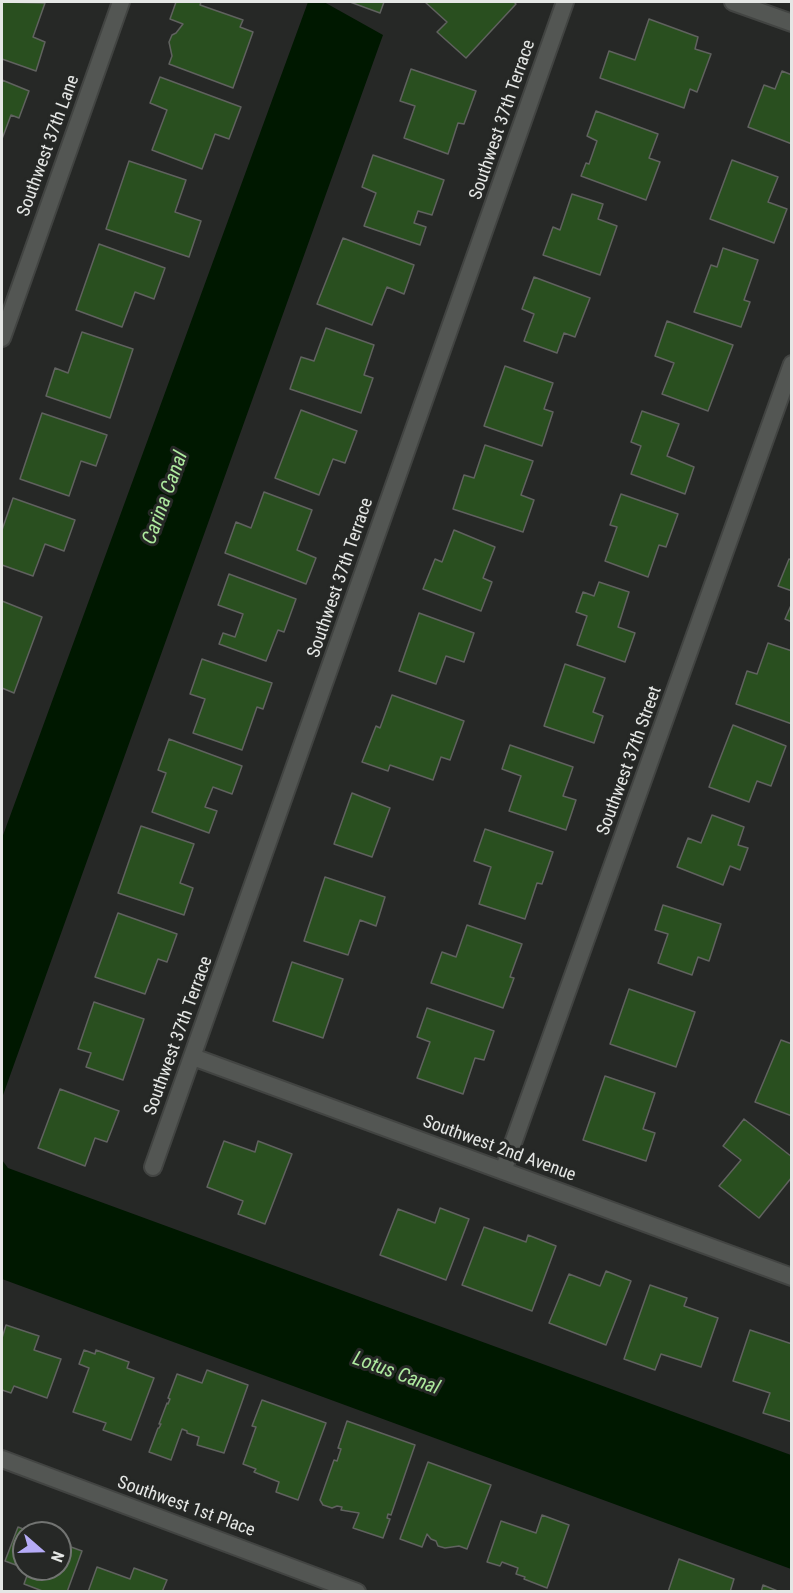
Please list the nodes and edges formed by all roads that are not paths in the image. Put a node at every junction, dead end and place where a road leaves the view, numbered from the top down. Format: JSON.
{"nodes":[{"id":1,"x":121,"y":2,"type":"edge"},
{"id":2,"x":565,"y":2,"type":"edge"},
{"id":3,"x":733,"y":2,"type":"edge"},
{"id":4,"x":792,"y":23,"type":"edge"},
{"id":5,"x":2,"y":338,"type":"edge"},
{"id":6,"x":792,"y":364,"type":"edge"},
{"id":7,"x":193,"y":1057,"type":"junction"},
{"id":8,"x":153,"y":1167,"type":"dead end"},
{"id":9,"x":503,"y":1171,"type":"junction"},
{"id":10,"x":792,"y":1276,"type":"edge"},
{"id":11,"x":2,"y":1460,"type":"edge"},
{"id":12,"x":316,"y":1585,"type":"edge"},
{"id":13,"x":357,"y":1592,"type":"edge"}],
"edges":[{"from":1,"to":5,"type":"street","name":"Southwest 37th Lane"},
{"from":2,"to":7,"type":"street","name":"Southwest 37th Terrace"},
{"from":3,"to":4,"type":"street"},
{"from":6,"to":9,"type":"street","name":"Southwest 37th Street"},
{"from":7,"to":8,"type":"street","name":"Southwest 37th Terrace"},
{"from":7,"to":9,"type":"street","name":"Southwest 2nd Avenue"},
{"from":9,"to":10,"type":"street","name":"Southwest 2nd Avenue"},
{"from":11,"to":12,"type":"street","name":"Southwest 1st Place"},
{"from":12,"to":13,"type":"street","name":"Southwest 1st Place"}]}
